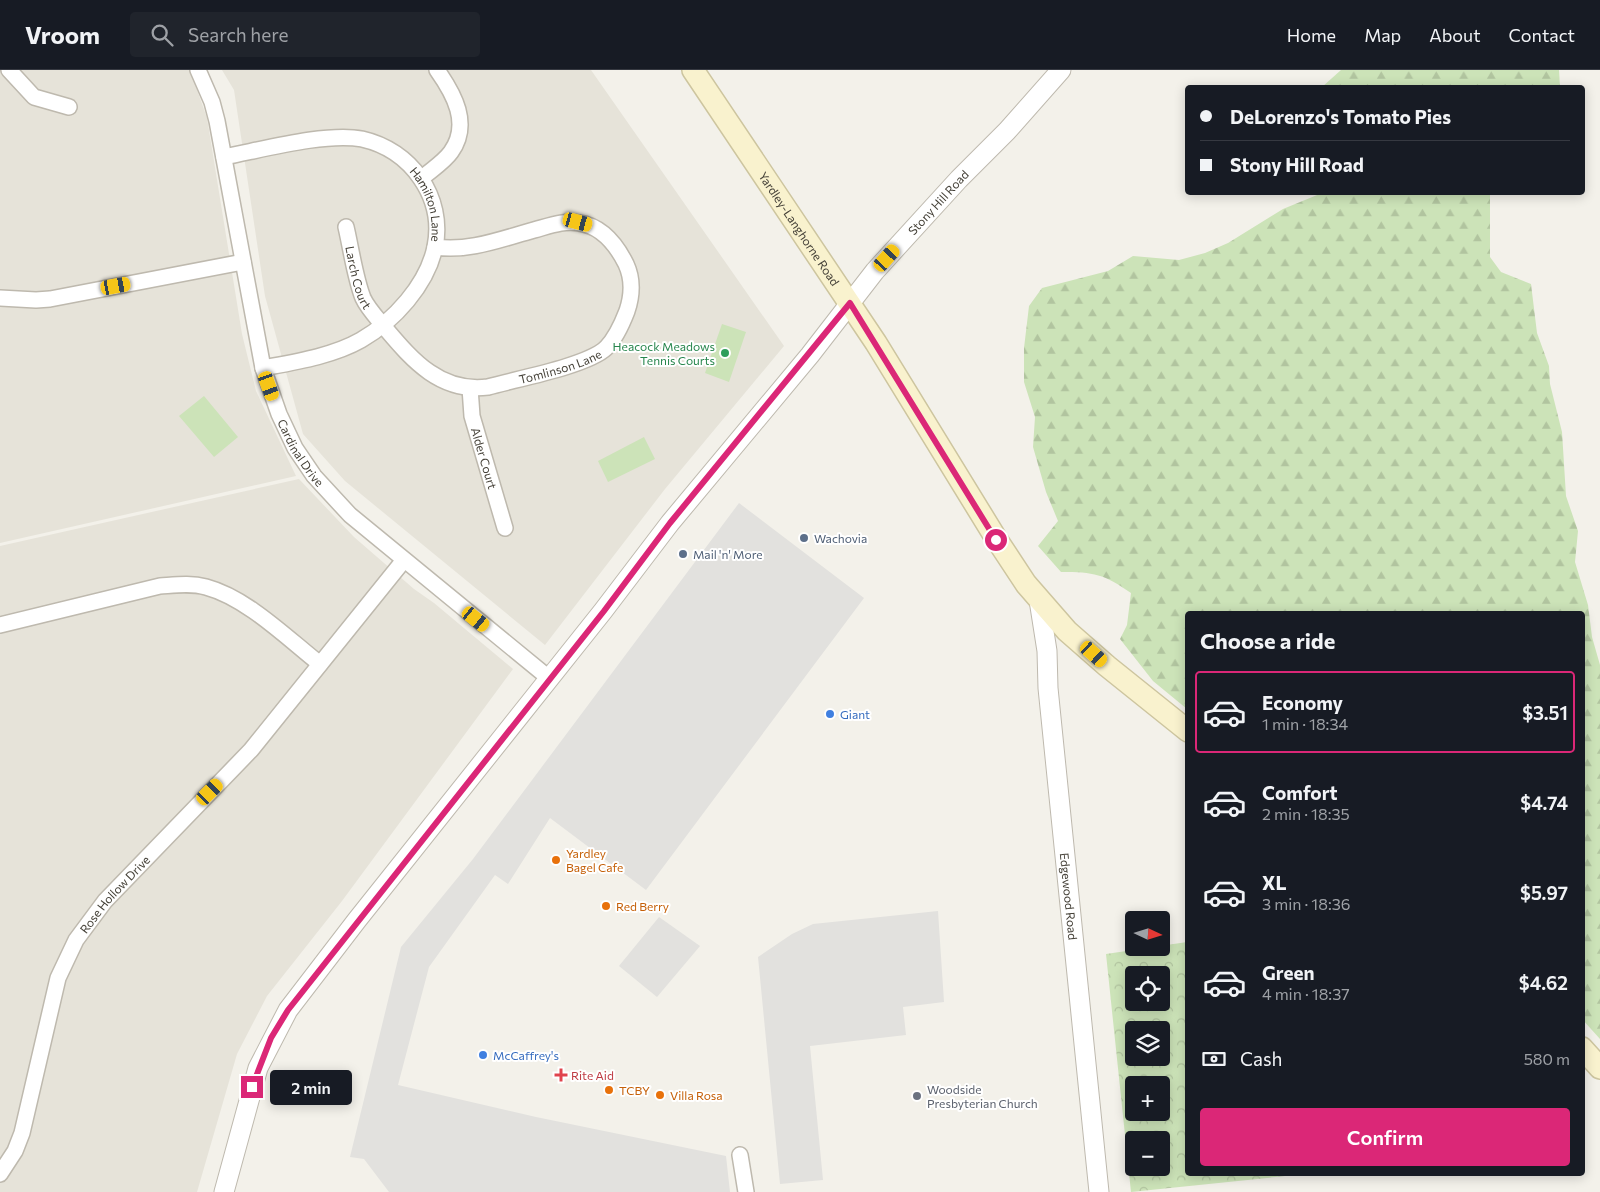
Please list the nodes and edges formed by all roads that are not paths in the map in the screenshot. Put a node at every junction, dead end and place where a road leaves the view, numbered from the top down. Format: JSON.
{"nodes":[{"id":1,"x":9,"y":70,"type":"edge"},
{"id":2,"x":198,"y":70,"type":"edge"},
{"id":3,"x":437,"y":70,"type":"edge"},
{"id":4,"x":693,"y":70,"type":"edge"},
{"id":5,"x":1061,"y":70,"type":"edge"},
{"id":6,"x":69,"y":107,"type":"dead end"},
{"id":7,"x":224,"y":157,"type":"junction"},
{"id":8,"x":422,"y":178,"type":"junction"},
{"id":9,"x":346,"y":227,"type":"dead end"},
{"id":10,"x":435,"y":246,"type":"junction"},
{"id":11,"x":243,"y":262,"type":"junction"},
{"id":12,"x":0,"y":298,"type":"edge"},
{"id":13,"x":850,"y":303,"type":"junction"},
{"id":14,"x":383,"y":324,"type":"junction"},
{"id":15,"x":263,"y":368,"type":"junction"},
{"id":16,"x":470,"y":388,"type":"junction"},
{"id":17,"x":505,"y":528,"type":"dead end"},
{"id":18,"x":404,"y":560,"type":"junction"},
{"id":19,"x":1039,"y":600,"type":"junction"},
{"id":20,"x":0,"y":625,"type":"edge"},
{"id":21,"x":320,"y":664,"type":"junction"},
{"id":22,"x":550,"y":679,"type":"junction"},
{"id":23,"x":1185,"y":729,"type":"edge"},
{"id":24,"x":1585,"y":1051,"type":"edge"},
{"id":25,"x":1600,"y":1068,"type":"edge"},
{"id":26,"x":740,"y":1155,"type":"dead end"},
{"id":27,"x":0,"y":1174,"type":"edge"},
{"id":28,"x":224,"y":1192,"type":"edge"},
{"id":29,"x":746,"y":1192,"type":"edge"},
{"id":30,"x":1099,"y":1192,"type":"edge"}],
"edges":[{"from":1,"to":6,"type":"street"},
{"from":2,"to":7,"type":"street","name":"Cardinal Drive"},
{"from":3,"to":8,"type":"street"},
{"from":4,"to":13,"type":"main road","name":"Yardley-Langhorne Road"},
{"from":5,"to":13,"type":"street","name":"Stony Hill Road"},
{"from":7,"to":8,"type":"street","name":"Hamilton Lane"},
{"from":7,"to":11,"type":"street","name":"Cardinal Drive"},
{"from":8,"to":10,"type":"street","name":"Hamilton Lane"},
{"from":9,"to":14,"type":"street","name":"Larch Court"},
{"from":10,"to":14,"type":"street","name":"Hamilton Lane"},
{"from":10,"to":16,"type":"street","name":"Tomlinson Lane"},
{"from":11,"to":12,"type":"street"},
{"from":11,"to":15,"type":"street","name":"Cardinal Drive"},
{"from":13,"to":19,"type":"main road","name":"Yardley-Langhorne Road"},
{"from":13,"to":22,"type":"street","name":"Stony Hill Road"},
{"from":14,"to":15,"type":"street","name":"Hamilton Lane"},
{"from":14,"to":16,"type":"street","name":"Tomlinson Lane"},
{"from":15,"to":18,"type":"street","name":"Cardinal Drive"},
{"from":16,"to":17,"type":"street","name":"Alder Court"},
{"from":18,"to":21,"type":"street","name":"Rose Hollow Drive"},
{"from":18,"to":22,"type":"street","name":"Cardinal Drive"},
{"from":19,"to":23,"type":"main road","name":"Yardley-Langhorne Road"},
{"from":19,"to":30,"type":"street","name":"Edgewood Road"},
{"from":20,"to":21,"type":"street"},
{"from":21,"to":27,"type":"street","name":"Rose Hollow Drive"},
{"from":22,"to":28,"type":"street","name":"Stony Hill Road"},
{"from":24,"to":25,"type":"main road"},
{"from":26,"to":29,"type":"street"}]}
